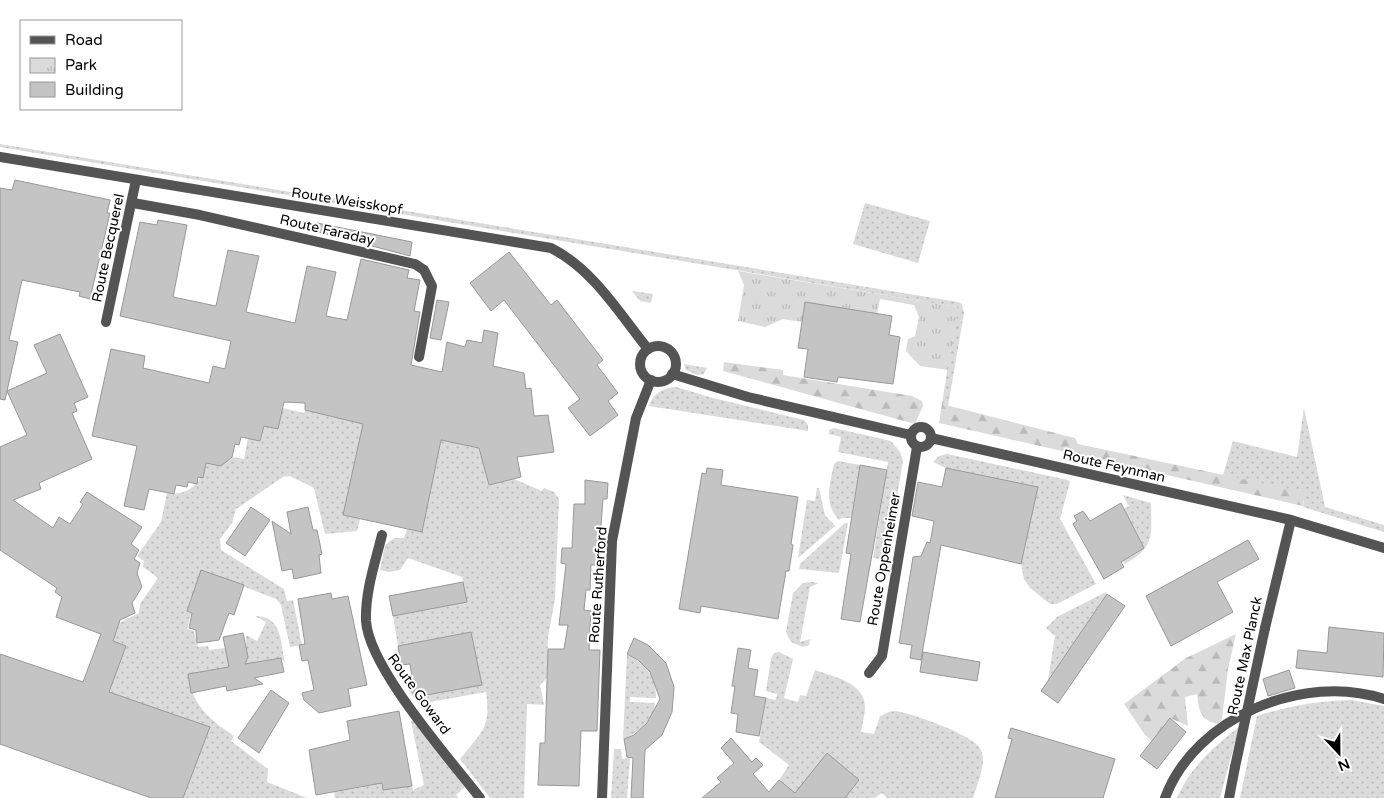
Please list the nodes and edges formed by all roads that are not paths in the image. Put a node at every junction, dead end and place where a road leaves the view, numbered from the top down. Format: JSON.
{"nodes":[{"id":1,"x":0,"y":157,"type":"edge"},
{"id":2,"x":136,"y":180,"type":"junction"},
{"id":3,"x":133,"y":203,"type":"junction"},
{"id":4,"x":106,"y":322,"type":"dead end"},
{"id":5,"x":648,"y":349,"type":"junction"},
{"id":6,"x":420,"y":357,"type":"dead end"},
{"id":7,"x":672,"y":374,"type":"junction"},
{"id":8,"x":651,"y":380,"type":"junction"},
{"id":9,"x":911,"y":435,"type":"junction"},
{"id":10,"x":931,"y":438,"type":"junction"},
{"id":11,"x":917,"y":447,"type":"junction"},
{"id":12,"x":1291,"y":520,"type":"junction"},
{"id":13,"x":382,"y":535,"type":"dead end"},
{"id":14,"x":1384,"y":548,"type":"edge"},
{"id":15,"x":870,"y":673,"type":"dead end"},
{"id":16,"x":1384,"y":699,"type":"edge"},
{"id":17,"x":480,"y":798,"type":"edge"},
{"id":18,"x":602,"y":798,"type":"edge"},
{"id":19,"x":1165,"y":798,"type":"edge"},
{"id":20,"x":1229,"y":798,"type":"edge"}],
"edges":[{"from":1,"to":2,"type":"street","name":"Route Weisskopf"},
{"from":2,"to":3,"type":"street","name":"Route Becquerel"},
{"from":2,"to":5,"type":"street","name":"Route Weisskopf"},
{"from":3,"to":4,"type":"street","name":"Route Becquerel"},
{"from":3,"to":6,"type":"street","name":"Route Faraday"},
{"from":5,"to":7,"type":"street"},
{"from":5,"to":8,"type":"street"},
{"from":7,"to":8,"type":"street"},
{"from":7,"to":9,"type":"street"},
{"from":8,"to":18,"type":"street","name":"Route Rutherford"},
{"from":9,"to":10,"type":"street"},
{"from":9,"to":11,"type":"street"},
{"from":10,"to":11,"type":"street"},
{"from":10,"to":12,"type":"street","name":"Route Feynman"},
{"from":11,"to":15,"type":"street","name":"Route Oppenheimer"},
{"from":12,"to":14,"type":"street","name":"Route Feynman"},
{"from":12,"to":20,"type":"street","name":"Route Max Planck","bridge":true},
{"from":13,"to":17,"type":"street","name":"Route Goward"},
{"from":16,"to":19,"type":"street"}]}
